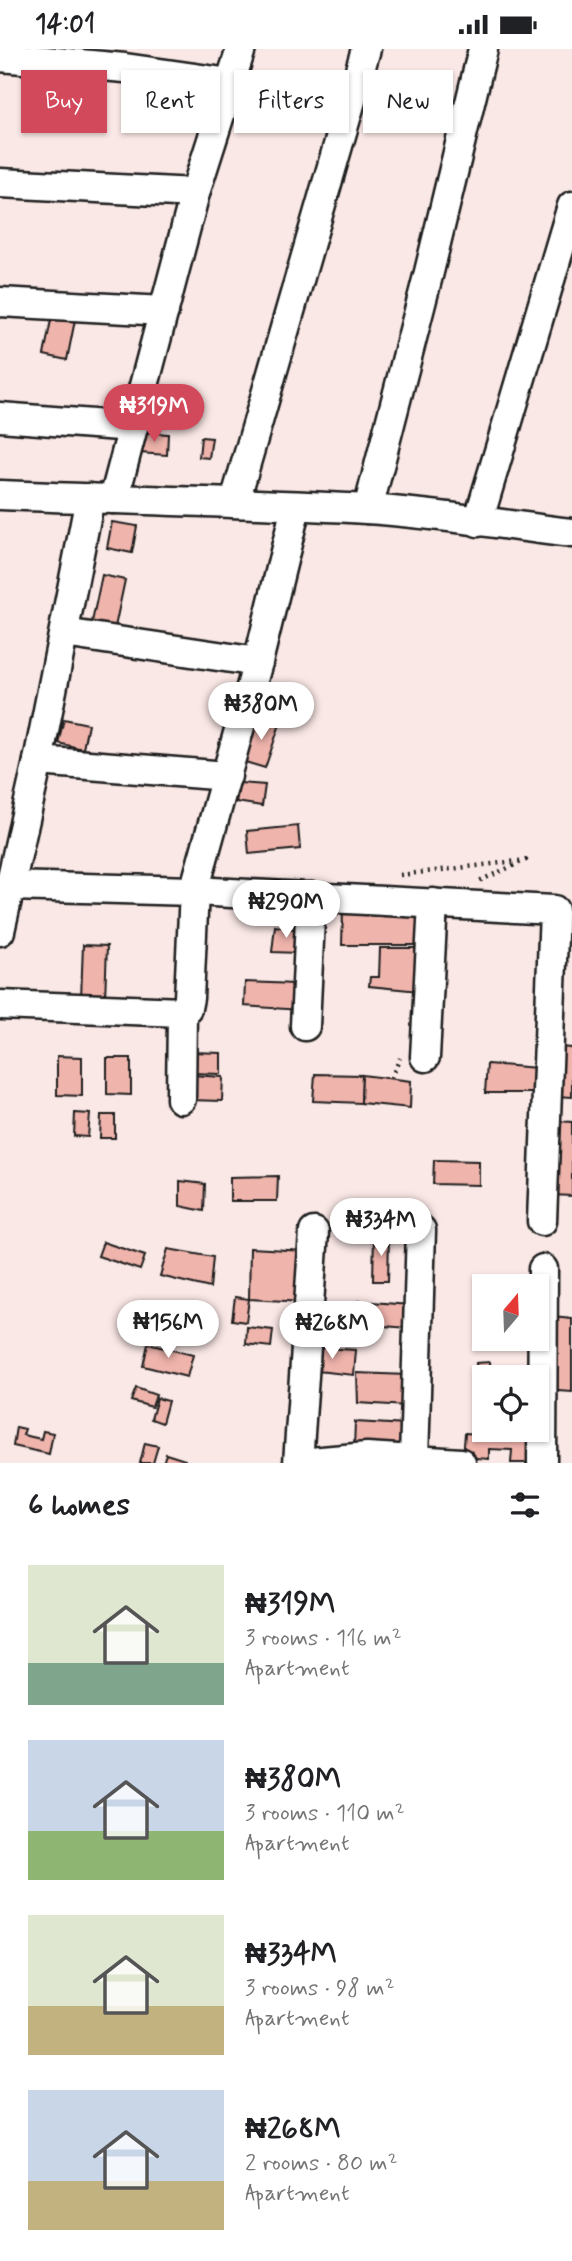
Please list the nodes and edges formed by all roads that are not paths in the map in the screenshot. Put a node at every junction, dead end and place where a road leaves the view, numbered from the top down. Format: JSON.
{"nodes":[{"id":1,"x":241,"y":49,"type":"edge"},
{"id":2,"x":366,"y":49,"type":"edge"},
{"id":3,"x":483,"y":49,"type":"edge"},
{"id":4,"x":0,"y":57,"type":"edge"},
{"id":5,"x":230,"y":83,"type":"junction"},
{"id":6,"x":0,"y":183,"type":"edge"},
{"id":7,"x":195,"y":193,"type":"junction"},
{"id":8,"x":572,"y":206,"type":"edge"},
{"id":9,"x":0,"y":302,"type":"edge"},
{"id":10,"x":164,"y":311,"type":"junction"},
{"id":11,"x":0,"y":417,"type":"edge"},
{"id":12,"x":133,"y":427,"type":"junction"},
{"id":13,"x":0,"y":495,"type":"edge"},
{"id":14,"x":102,"y":499,"type":"junction"},
{"id":15,"x":235,"y":501,"type":"junction"},
{"id":16,"x":296,"y":507,"type":"junction"},
{"id":17,"x":368,"y":509,"type":"junction"},
{"id":18,"x":478,"y":522,"type":"junction"},
{"id":19,"x":572,"y":533,"type":"edge"},
{"id":20,"x":64,"y":633,"type":"junction"},
{"id":21,"x":258,"y":662,"type":"junction"},
{"id":22,"x":38,"y":761,"type":"junction"},
{"id":23,"x":227,"y":776,"type":"junction"},
{"id":24,"x":9,"y":886,"type":"junction"},
{"id":25,"x":194,"y":891,"type":"junction"},
{"id":26,"x":311,"y":897,"type":"junction"},
{"id":27,"x":433,"y":903,"type":"junction"},
{"id":28,"x":0,"y":931,"type":"edge"},
{"id":29,"x":0,"y":1005,"type":"edge"},
{"id":30,"x":182,"y":1012,"type":"junction"},
{"id":31,"x":305,"y":1026,"type":"dead end"},
{"id":32,"x":425,"y":1057,"type":"dead end"},
{"id":33,"x":181,"y":1099,"type":"dead end"},
{"id":34,"x":542,"y":1221,"type":"dead end"},
{"id":35,"x":421,"y":1230,"type":"dead end"},
{"id":36,"x":314,"y":1232,"type":"dead end"},
{"id":37,"x":543,"y":1269,"type":"dead end"},
{"id":38,"x":414,"y":1459,"type":"junction"},
{"id":39,"x":299,"y":1463,"type":"edge"},
{"id":40,"x":461,"y":1463,"type":"edge"},
{"id":41,"x":542,"y":1463,"type":"edge"}],
"edges":[{"from":1,"to":5,"type":"street"},
{"from":2,"to":15,"type":"street"},
{"from":3,"to":17,"type":"street"},
{"from":4,"to":5,"type":"street"},
{"from":5,"to":7,"type":"street"},
{"from":6,"to":7,"type":"street"},
{"from":7,"to":10,"type":"street"},
{"from":8,"to":18,"type":"street"},
{"from":9,"to":10,"type":"street"},
{"from":10,"to":12,"type":"street"},
{"from":11,"to":12,"type":"street"},
{"from":12,"to":14,"type":"street"},
{"from":13,"to":14,"type":"street"},
{"from":14,"to":15,"type":"street"},
{"from":14,"to":20,"type":"street"},
{"from":15,"to":16,"type":"street"},
{"from":16,"to":17,"type":"street"},
{"from":16,"to":21,"type":"street"},
{"from":17,"to":18,"type":"street"},
{"from":18,"to":19,"type":"street"},
{"from":20,"to":21,"type":"street"},
{"from":20,"to":22,"type":"street"},
{"from":21,"to":23,"type":"street"},
{"from":22,"to":23,"type":"street"},
{"from":22,"to":24,"type":"street"},
{"from":23,"to":25,"type":"street"},
{"from":24,"to":25,"type":"street"},
{"from":24,"to":28,"type":"street"},
{"from":25,"to":26,"type":"street"},
{"from":25,"to":30,"type":"street"},
{"from":26,"to":27,"type":"street"},
{"from":26,"to":31,"type":"street"},
{"from":27,"to":32,"type":"street"},
{"from":27,"to":34,"type":"street"},
{"from":29,"to":30,"type":"street"},
{"from":30,"to":33,"type":"street"},
{"from":35,"to":38,"type":"street"},
{"from":36,"to":39,"type":"street"},
{"from":37,"to":41,"type":"street"},
{"from":38,"to":39,"type":"street"},
{"from":38,"to":40,"type":"street"}]}
